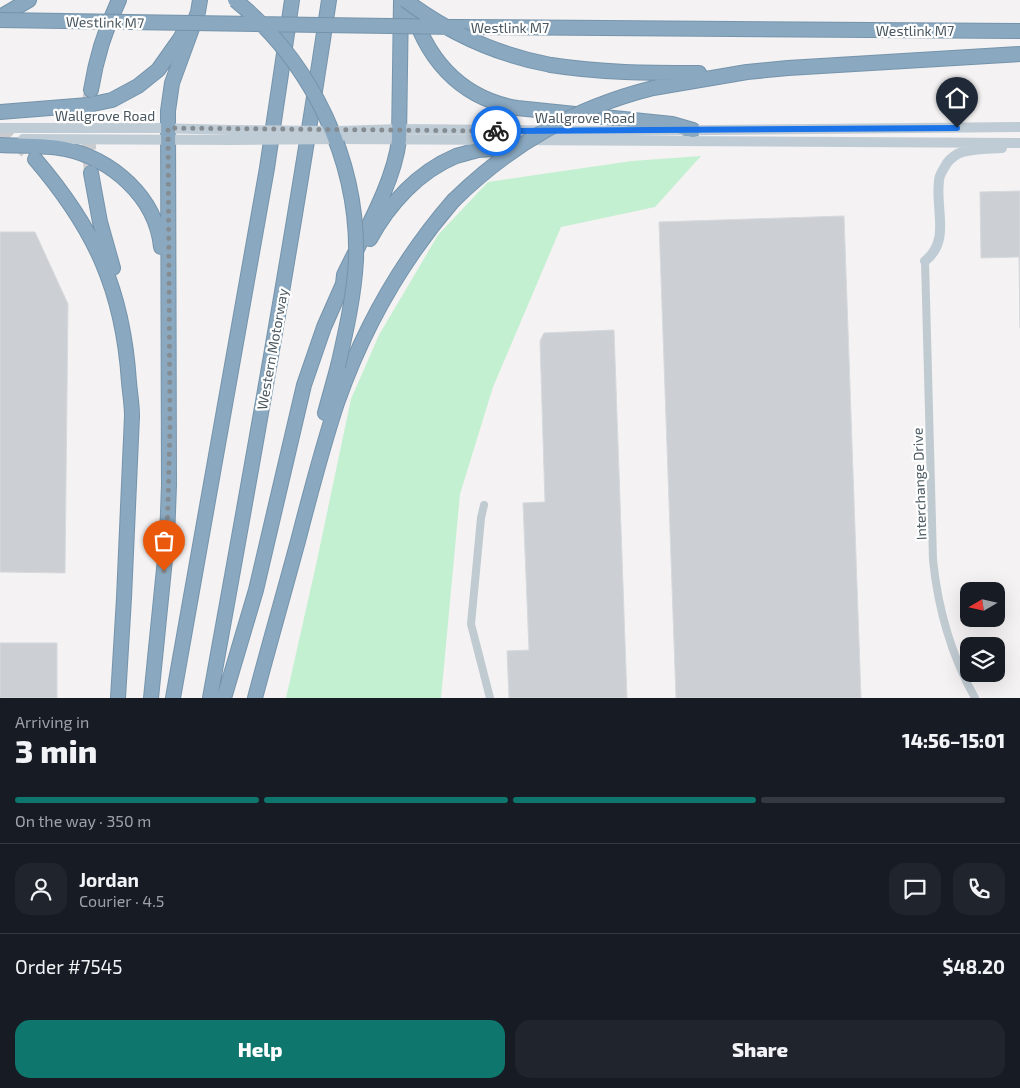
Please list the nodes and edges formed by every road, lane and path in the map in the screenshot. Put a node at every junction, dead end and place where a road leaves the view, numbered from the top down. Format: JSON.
{"nodes":[{"id":1,"x":29,"y":0,"type":"edge"},
{"id":2,"x":118,"y":0,"type":"edge"},
{"id":3,"x":200,"y":0,"type":"edge"},
{"id":4,"x":234,"y":0,"type":"edge"},
{"id":5,"x":292,"y":0,"type":"edge"},
{"id":6,"x":329,"y":0,"type":"edge"},
{"id":7,"x":401,"y":0,"type":"edge"},
{"id":8,"x":405,"y":0,"type":"edge"},
{"id":9,"x":410,"y":0,"type":"edge"},
{"id":10,"x":0,"y":18,"type":"edge"},
{"id":11,"x":1020,"y":31,"type":"edge"},
{"id":12,"x":1020,"y":54,"type":"edge"},
{"id":13,"x":747,"y":72,"type":"junction"},
{"id":14,"x":91,"y":90,"type":"tunnel mouth"},
{"id":15,"x":0,"y":112,"type":"edge"},
{"id":16,"x":1020,"y":127,"type":"edge"},
{"id":17,"x":0,"y":128,"type":"edge"},
{"id":18,"x":693,"y":130,"type":"junction"},
{"id":19,"x":168,"y":134,"type":"junction"},
{"id":20,"x":399,"y":134,"type":"junction"},
{"id":21,"x":0,"y":139,"type":"edge"},
{"id":22,"x":507,"y":141,"type":"junction"},
{"id":23,"x":1020,"y":143,"type":"edge"},
{"id":24,"x":0,"y":144,"type":"edge"},
{"id":25,"x":1020,"y":147,"type":"edge"},
{"id":26,"x":35,"y":159,"type":"tunnel mouth"},
{"id":27,"x":91,"y":173,"type":"tunnel mouth"},
{"id":28,"x":168,"y":258,"type":"junction"},
{"id":29,"x":925,"y":262,"type":"joint"},
{"id":30,"x":343,"y":284,"type":"junction"},
{"id":31,"x":132,"y":396,"type":"junction"},
{"id":32,"x":484,"y":505,"type":"dead end"},
{"id":33,"x":118,"y":698,"type":"edge"},
{"id":34,"x":151,"y":698,"type":"edge"},
{"id":35,"x":173,"y":698,"type":"edge"},
{"id":36,"x":210,"y":698,"type":"edge"},
{"id":37,"x":224,"y":698,"type":"edge"},
{"id":38,"x":246,"y":698,"type":"edge"},
{"id":39,"x":255,"y":698,"type":"edge"},
{"id":40,"x":490,"y":698,"type":"edge"},
{"id":41,"x":975,"y":698,"type":"edge"}],
"edges":[{"from":1,"to":10,"type":"highway"},
{"from":2,"to":14,"type":"highway"},
{"from":3,"to":15,"type":"highway"},
{"from":3,"to":19,"type":"highway"},
{"from":4,"to":38,"type":"highway","bridge":true},
{"from":5,"to":35,"type":"highway"},
{"from":6,"to":36,"type":"highway","name":"Western Motorway"},
{"from":7,"to":20,"type":"highway"},
{"from":8,"to":13,"type":"highway","bridge":true},
{"from":9,"to":18,"type":"highway"},
{"from":10,"to":11,"type":"highway","name":"Westlink M7","bridge":true},
{"from":12,"to":13,"type":"highway"},
{"from":13,"to":39,"type":"highway","bridge":true},
{"from":16,"to":18,"type":"main road","name":"Wallgrove Road"},
{"from":17,"to":19,"type":"main road","name":"Wallgrove Road"},
{"from":18,"to":20,"type":"main road","name":"Wallgrove Road"},
{"from":19,"to":20,"type":"main road","name":"Wallgrove Road","bridge":true},
{"from":19,"to":21,"type":"main road","name":"Wallgrove Road"},
{"from":19,"to":28,"type":"highway"},
{"from":20,"to":22,"type":"main road","name":"Wallgrove Road"},
{"from":20,"to":30,"type":"highway"},
{"from":22,"to":23,"type":"main road","name":"Wallgrove Road"},
{"from":22,"to":30,"type":"highway"},
{"from":24,"to":28,"type":"highway"},
{"from":25,"to":29,"type":"main road"},
{"from":26,"to":31,"type":"highway"},
{"from":27,"to":31,"type":"highway"},
{"from":28,"to":34,"type":"highway"},
{"from":29,"to":41,"type":"street","name":"Interchange Drive"},
{"from":30,"to":37,"type":"highway"},
{"from":31,"to":33,"type":"highway"},
{"from":32,"to":40,"type":"street"}]}
